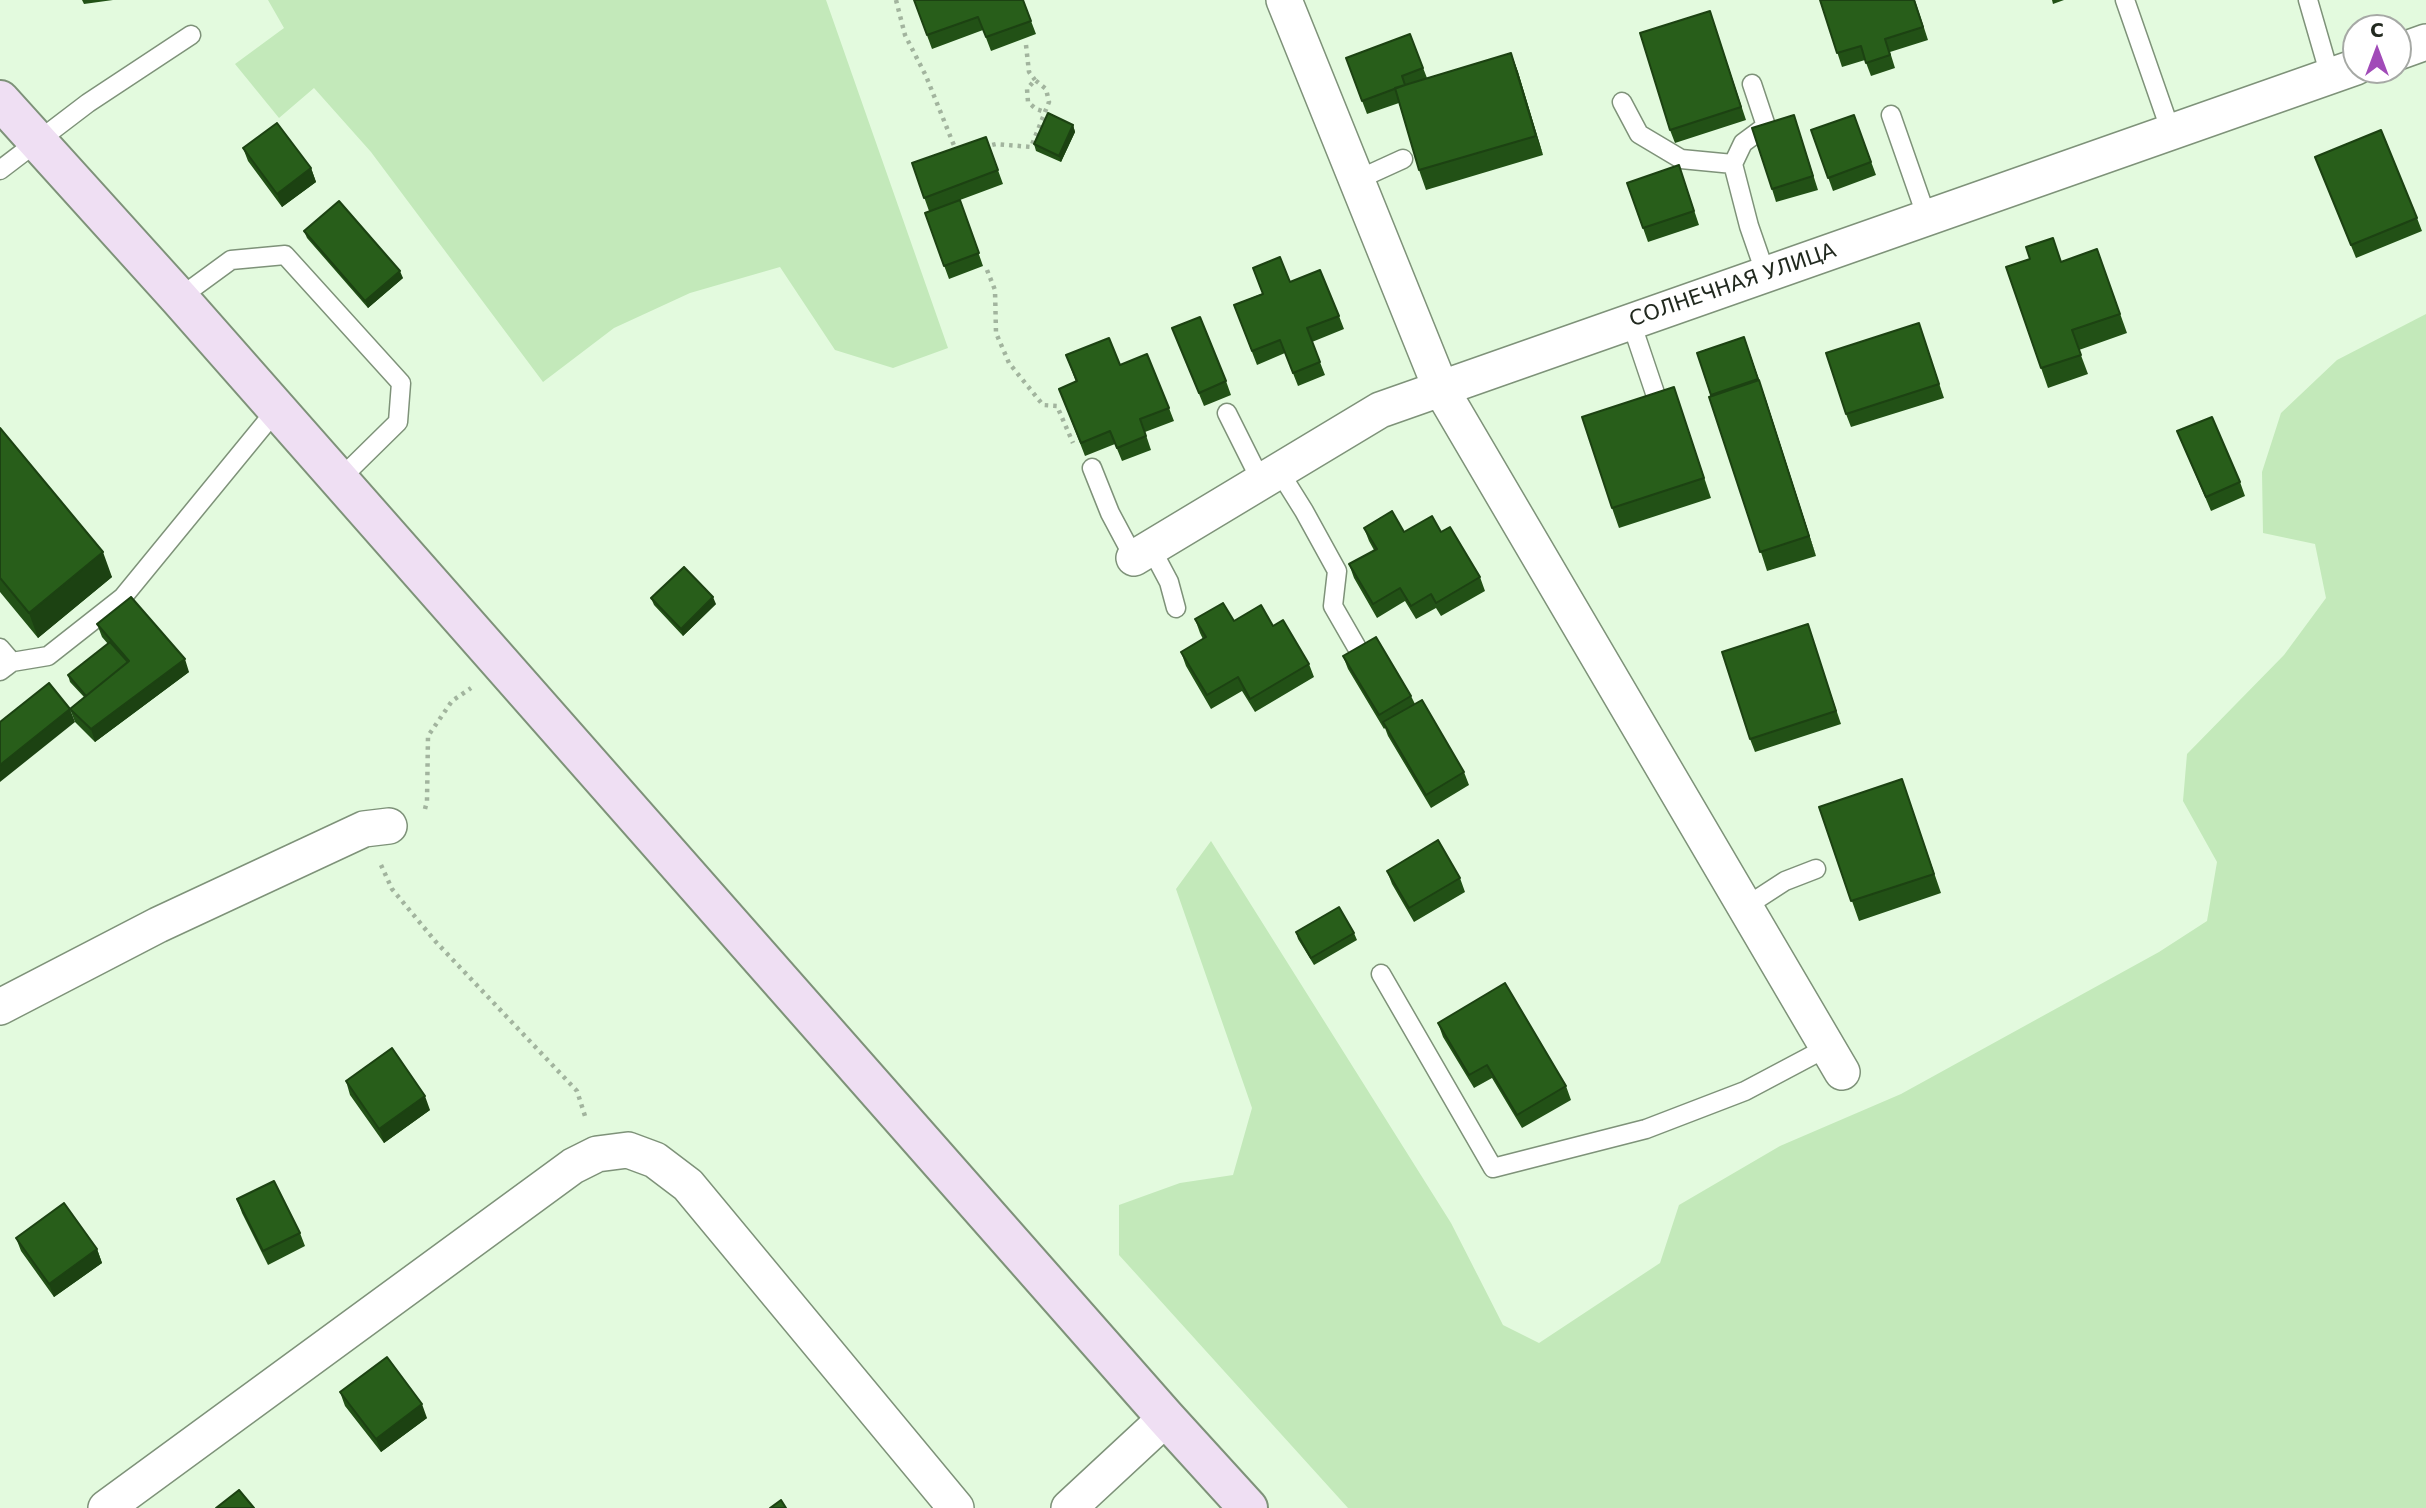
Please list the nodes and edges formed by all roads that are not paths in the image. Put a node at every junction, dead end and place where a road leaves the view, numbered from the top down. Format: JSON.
{"nodes":[{"id":1,"x":1284,"y":0,"type":"edge"},
{"id":2,"x":2125,"y":0,"type":"edge"},
{"id":3,"x":2308,"y":0,"type":"edge"},
{"id":4,"x":191,"y":35,"type":"dead end"},
{"id":5,"x":2342,"y":69,"type":"edge"},
{"id":6,"x":2342,"y":71,"type":"edge"},
{"id":7,"x":1752,"y":85,"type":"dead end"},
{"id":8,"x":0,"y":100,"type":"edge"},
{"id":9,"x":1622,"y":102,"type":"dead end"},
{"id":10,"x":1891,"y":115,"type":"dead end"},
{"id":11,"x":2171,"y":132,"type":"junction"},
{"id":12,"x":38,"y":140,"type":"junction"},
{"id":13,"x":1403,"y":159,"type":"dead end"},
{"id":14,"x":1733,"y":164,"type":"junction"},
{"id":15,"x":0,"y":170,"type":"edge"},
{"id":16,"x":1357,"y":180,"type":"junction"},
{"id":17,"x":1927,"y":218,"type":"junction"},
{"id":18,"x":1766,"y":275,"type":"junction"},
{"id":19,"x":179,"y":298,"type":"junction"},
{"id":20,"x":1631,"y":322,"type":"junction"},
{"id":21,"x":1441,"y":389,"type":"junction"},
{"id":22,"x":1658,"y":402,"type":"edge"},
{"id":23,"x":277,"y":409,"type":"junction"},
{"id":24,"x":1227,"y":413,"type":"dead end"},
{"id":25,"x":1092,"y":468,"type":"road end"},
{"id":26,"x":1270,"y":476,"type":"junction"},
{"id":27,"x":339,"y":480,"type":"junction"},
{"id":28,"x":1143,"y":553,"type":"junction"},
{"id":29,"x":1177,"y":608,"type":"dead end"},
{"id":30,"x":1356,"y":646,"type":"edge"},
{"id":31,"x":4,"y":661,"type":"edge"},
{"id":32,"x":376,"y":828,"type":"road end"},
{"id":33,"x":1816,"y":869,"type":"dead end"},
{"id":34,"x":1745,"y":907,"type":"junction"},
{"id":35,"x":1381,"y":974,"type":"dead end"},
{"id":36,"x":0,"y":1007,"type":"edge"},
{"id":37,"x":1835,"y":1059,"type":"joint"},
{"id":38,"x":1166,"y":1418,"type":"junction"},
{"id":39,"x":106,"y":1508,"type":"edge"},
{"id":40,"x":956,"y":1508,"type":"edge"},
{"id":41,"x":1069,"y":1508,"type":"edge"},
{"id":42,"x":1248,"y":1508,"type":"edge"}],
"edges":[{"from":1,"to":16,"type":"street"},
{"from":2,"to":11,"type":"lane"},
{"from":3,"to":5,"type":"lane"},
{"from":4,"to":12,"type":"lane"},
{"from":6,"to":11,"type":"street","name":"СОЛНЕЧНАЯ УЛИЦА"},
{"from":7,"to":14,"type":"lane"},
{"from":8,"to":12,"type":"main road"},
{"from":9,"to":14,"type":"lane"},
{"from":10,"to":17,"type":"lane"},
{"from":11,"to":17,"type":"street","name":"СОЛНЕЧНАЯ УЛИЦА"},
{"from":12,"to":15,"type":"lane"},
{"from":12,"to":19,"type":"main road"},
{"from":13,"to":16,"type":"lane"},
{"from":14,"to":18,"type":"lane"},
{"from":16,"to":21,"type":"street"},
{"from":17,"to":18,"type":"street","name":"СОЛНЕЧНАЯ УЛИЦА"},
{"from":18,"to":20,"type":"street","name":"СОЛНЕЧНАЯ УЛИЦА"},
{"from":19,"to":23,"type":"main road"},
{"from":19,"to":27,"type":"lane"},
{"from":20,"to":21,"type":"street","name":"СОЛНЕЧНАЯ УЛИЦА"},
{"from":20,"to":22,"type":"lane"},
{"from":21,"to":26,"type":"street","name":"СОЛНЕЧНАЯ УЛИЦА"},
{"from":21,"to":34,"type":"street"},
{"from":23,"to":27,"type":"main road"},
{"from":23,"to":31,"type":"lane"},
{"from":24,"to":26,"type":"lane"},
{"from":25,"to":28,"type":"lane"},
{"from":26,"to":28,"type":"street","name":"СОЛНЕЧНАЯ УЛИЦА"},
{"from":26,"to":30,"type":"lane"},
{"from":27,"to":38,"type":"main road"},
{"from":28,"to":29,"type":"lane"},
{"from":32,"to":36,"type":"street"},
{"from":33,"to":34,"type":"lane"},
{"from":34,"to":37,"type":"street"},
{"from":35,"to":37,"type":"lane"},
{"from":38,"to":41,"type":"street"},
{"from":38,"to":42,"type":"main road"},
{"from":39,"to":40,"type":"street"}]}
